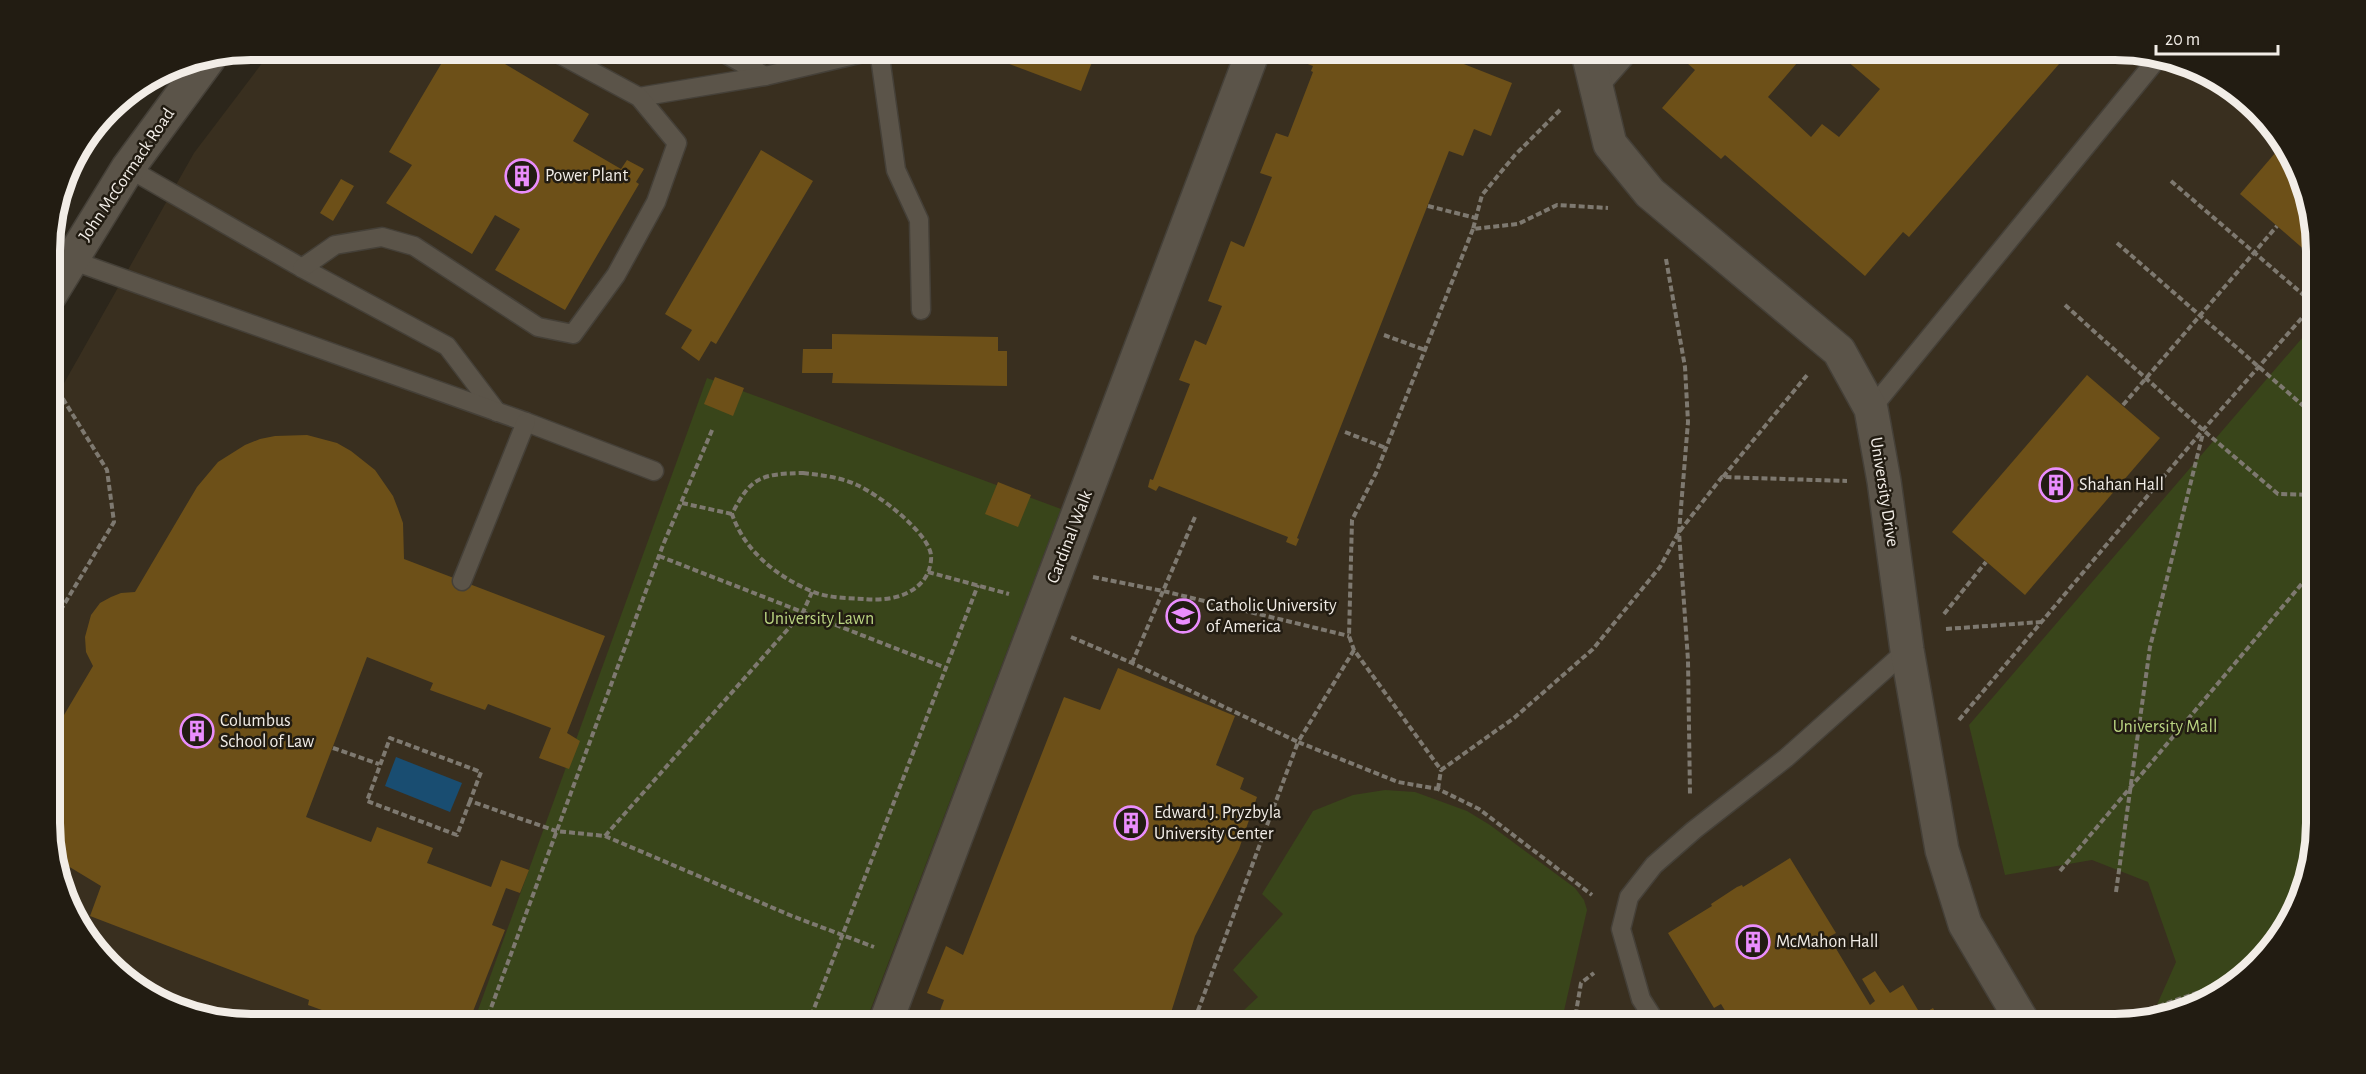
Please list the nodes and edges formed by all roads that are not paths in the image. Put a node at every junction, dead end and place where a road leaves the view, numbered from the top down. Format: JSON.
{"nodes":[{"id":1,"x":569,"y":60,"type":"edge"},
{"id":2,"x":735,"y":60,"type":"edge"},
{"id":3,"x":835,"y":60,"type":"edge"},
{"id":4,"x":880,"y":60,"type":"edge"},
{"id":5,"x":1250,"y":60,"type":"edge"},
{"id":6,"x":1589,"y":60,"type":"edge"},
{"id":7,"x":1623,"y":60,"type":"edge"},
{"id":8,"x":2153,"y":64,"type":"edge"},
{"id":9,"x":203,"y":67,"type":"edge"},
{"id":10,"x":765,"y":76,"type":"junction"},
{"id":11,"x":1596,"y":90,"type":"junction"},
{"id":12,"x":639,"y":97,"type":"junction"},
{"id":13,"x":128,"y":168,"type":"junction"},
{"id":14,"x":71,"y":260,"type":"junction"},
{"id":15,"x":302,"y":268,"type":"junction"},
{"id":16,"x":60,"y":278,"type":"edge"},
{"id":17,"x":921,"y":310,"type":"dead end"},
{"id":18,"x":1871,"y":409,"type":"junction"},
{"id":19,"x":497,"y":412,"type":"junction"},
{"id":20,"x":526,"y":422,"type":"junction"},
{"id":21,"x":654,"y":471,"type":"dead end"},
{"id":22,"x":462,"y":580,"type":"dead end"},
{"id":23,"x":1907,"y":650,"type":"junction"},
{"id":24,"x":889,"y":1014,"type":"edge"},
{"id":25,"x":1650,"y":1014,"type":"edge"},
{"id":26,"x":2018,"y":1014,"type":"edge"}],
"edges":[{"from":1,"to":12,"type":"lane"},
{"from":2,"to":10,"type":"lane"},
{"from":3,"to":10,"type":"lane"},
{"from":4,"to":17,"type":"lane"},
{"from":5,"to":24,"type":"street","name":"Cardinal Walk"},
{"from":6,"to":11,"type":"street","name":"University Drive"},
{"from":7,"to":11,"type":"lane"},
{"from":8,"to":18,"type":"lane"},
{"from":9,"to":13,"type":"street","name":"John McCormack Road"},
{"from":10,"to":12,"type":"lane"},
{"from":11,"to":18,"type":"street","name":"University Drive"},
{"from":12,"to":15,"type":"lane"},
{"from":13,"to":14,"type":"street","name":"John McCormack Road"},
{"from":13,"to":15,"type":"lane"},
{"from":14,"to":16,"type":"street","name":"John McCormack Road"},
{"from":14,"to":19,"type":"lane"},
{"from":15,"to":19,"type":"lane"},
{"from":18,"to":23,"type":"street","name":"University Drive"},
{"from":19,"to":20,"type":"lane"},
{"from":20,"to":21,"type":"lane"},
{"from":20,"to":22,"type":"lane"},
{"from":23,"to":25,"type":"lane"},
{"from":23,"to":26,"type":"street","name":"University Drive"}]}
